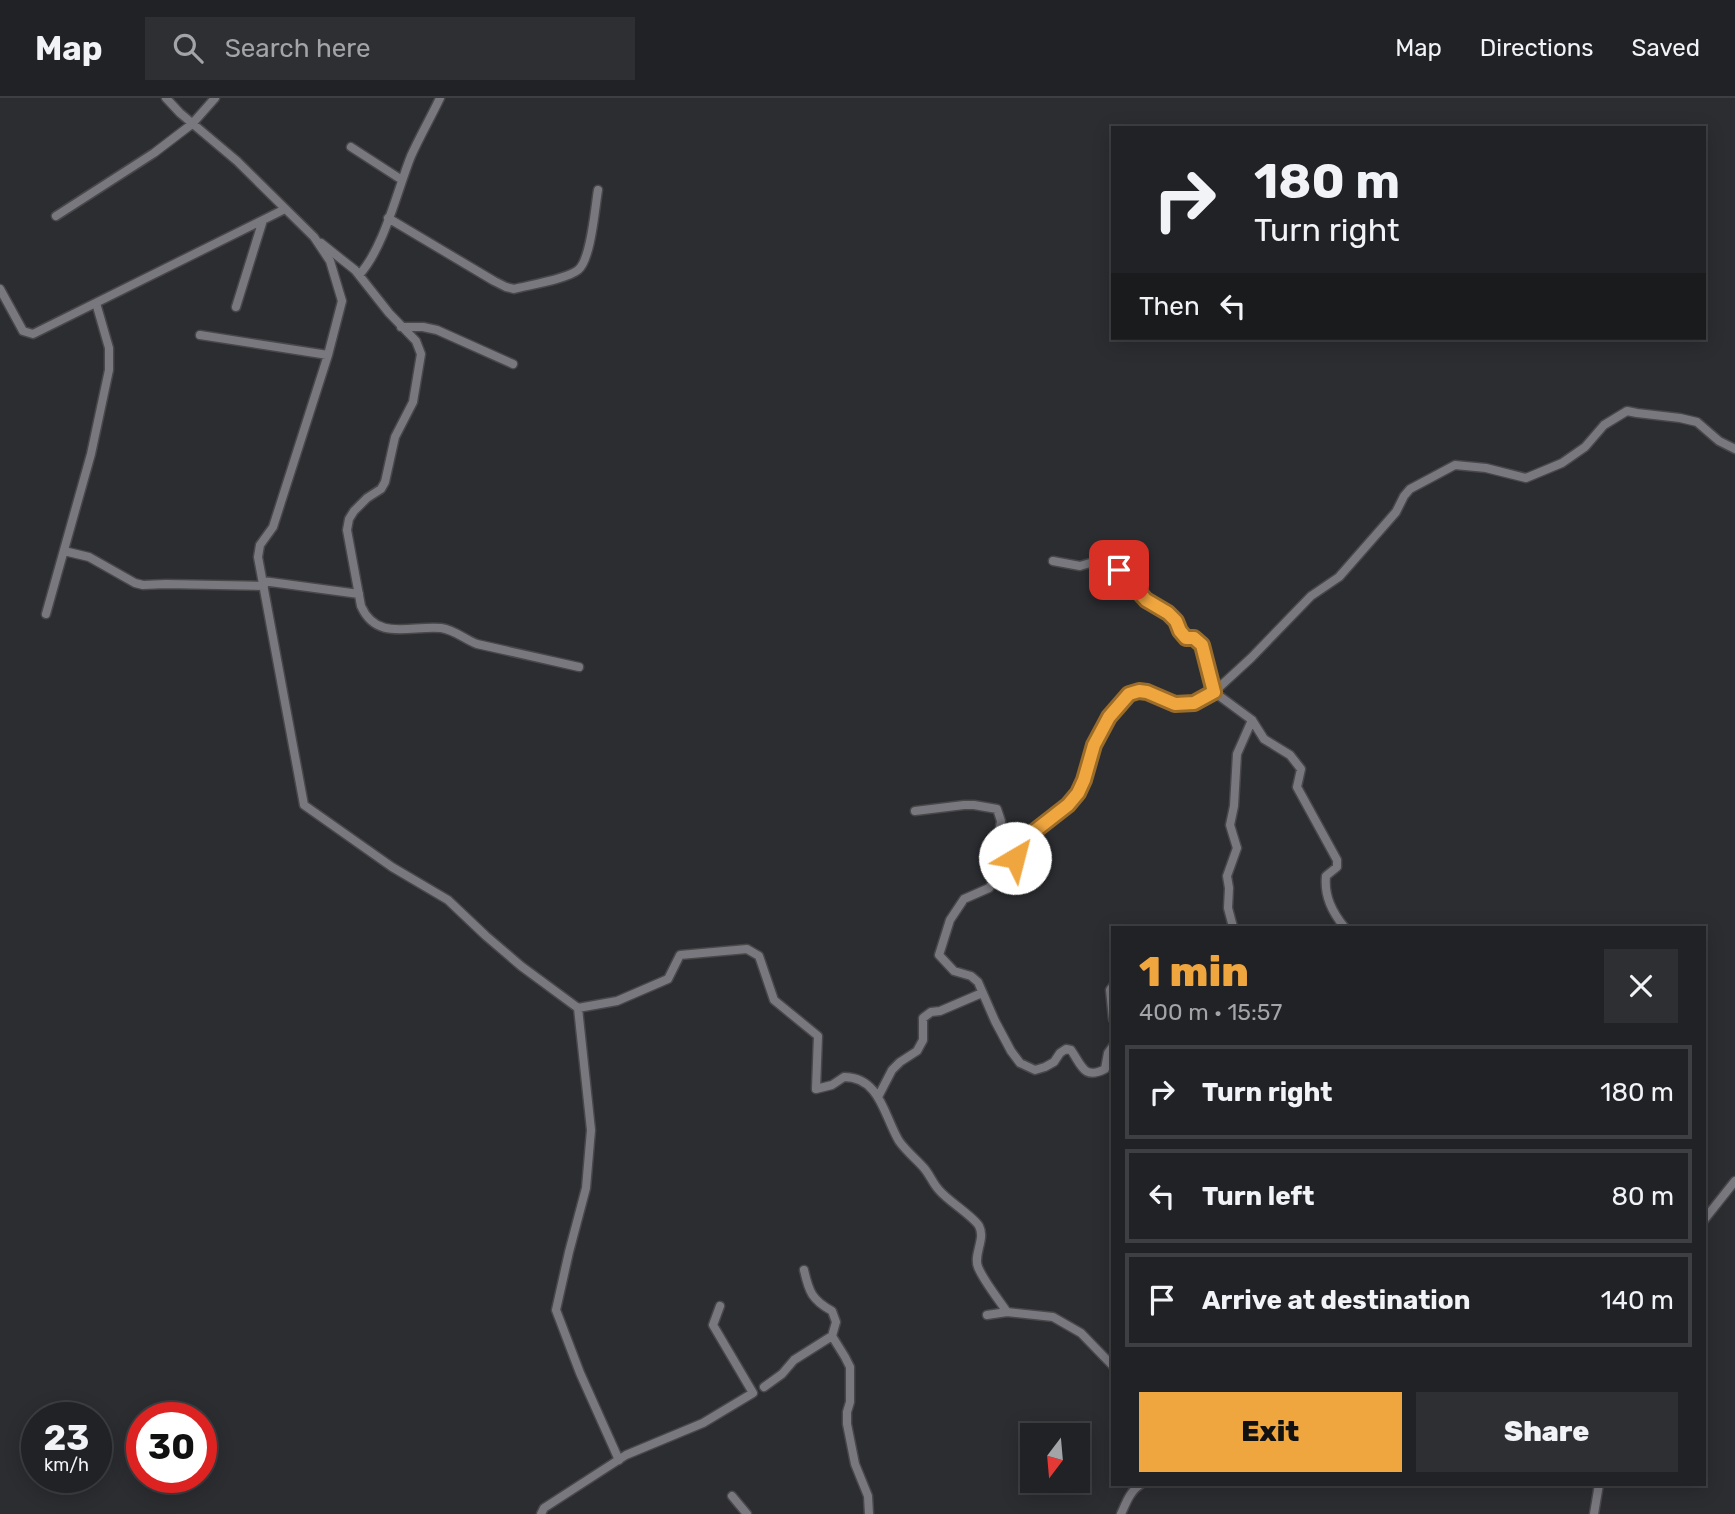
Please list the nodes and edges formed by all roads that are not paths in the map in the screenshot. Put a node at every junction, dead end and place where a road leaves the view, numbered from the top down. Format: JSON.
{"nodes":[{"id":1,"x":166,"y":98,"type":"edge"},
{"id":2,"x":215,"y":98,"type":"edge"},
{"id":3,"x":440,"y":98,"type":"edge"},
{"id":4,"x":192,"y":124,"type":"junction"},
{"id":5,"x":351,"y":147,"type":"dead end"},
{"id":6,"x":402,"y":180,"type":"junction"},
{"id":7,"x":598,"y":190,"type":"dead end"},
{"id":8,"x":285,"y":209,"type":"junction"},
{"id":9,"x":56,"y":216,"type":"dead end"},
{"id":10,"x":388,"y":218,"type":"junction"},
{"id":11,"x":263,"y":220,"type":"junction"},
{"id":12,"x":314,"y":237,"type":"junction"},
{"id":13,"x":359,"y":275,"type":"junction"},
{"id":14,"x":0,"y":289,"type":"edge"},
{"id":15,"x":96,"y":303,"type":"junction"},
{"id":16,"x":236,"y":307,"type":"dead end"},
{"id":17,"x":401,"y":327,"type":"junction"},
{"id":18,"x":200,"y":335,"type":"dead end"},
{"id":19,"x":328,"y":355,"type":"junction"},
{"id":20,"x":513,"y":364,"type":"dead end"},
{"id":21,"x":1735,"y":449,"type":"edge"},
{"id":22,"x":64,"y":551,"type":"junction"},
{"id":23,"x":1053,"y":561,"type":"dead end"},
{"id":24,"x":263,"y":584,"type":"junction"},
{"id":25,"x":359,"y":594,"type":"junction"},
{"id":26,"x":46,"y":614,"type":"dead end"},
{"id":27,"x":579,"y":667,"type":"dead end"},
{"id":28,"x":1214,"y":692,"type":"junction"},
{"id":29,"x":1252,"y":720,"type":"junction"},
{"id":30,"x":915,"y":811,"type":"dead end"},
{"id":31,"x":1000,"y":871,"type":"junction"},
{"id":32,"x":1233,"y":926,"type":"edge"},
{"id":33,"x":1344,"y":926,"type":"edge"},
{"id":34,"x":982,"y":993,"type":"junction"},
{"id":35,"x":578,"y":1008,"type":"junction"},
{"id":36,"x":1111,"y":1049,"type":"edge"},
{"id":37,"x":878,"y":1097,"type":"junction"},
{"id":38,"x":1735,"y":1181,"type":"edge"},
{"id":39,"x":1706,"y":1217,"type":"edge"},
{"id":40,"x":804,"y":1270,"type":"dead end"},
{"id":41,"x":720,"y":1306,"type":"dead end"},
{"id":42,"x":1007,"y":1312,"type":"junction"},
{"id":43,"x":987,"y":1315,"type":"dead end"},
{"id":44,"x":832,"y":1336,"type":"junction"},
{"id":45,"x":1111,"y":1364,"type":"edge"},
{"id":46,"x":764,"y":1387,"type":"dead end"},
{"id":47,"x":619,"y":1460,"type":"junction"},
{"id":48,"x":1138,"y":1486,"type":"edge"},
{"id":49,"x":1600,"y":1486,"type":"edge"},
{"id":50,"x":732,"y":1496,"type":"dead end"},
{"id":51,"x":541,"y":1514,"type":"edge"},
{"id":52,"x":747,"y":1514,"type":"edge"},
{"id":53,"x":869,"y":1514,"type":"edge"},
{"id":54,"x":1121,"y":1514,"type":"edge"},
{"id":55,"x":1594,"y":1514,"type":"edge"}],
"edges":[{"from":1,"to":4,"type":"street"},
{"from":2,"to":4,"type":"street"},
{"from":3,"to":6,"type":"street"},
{"from":4,"to":8,"type":"street"},
{"from":4,"to":9,"type":"street"},
{"from":5,"to":6,"type":"street"},
{"from":6,"to":10,"type":"street"},
{"from":7,"to":10,"type":"street"},
{"from":8,"to":11,"type":"street"},
{"from":8,"to":12,"type":"street"},
{"from":10,"to":13,"type":"street"},
{"from":11,"to":15,"type":"street"},
{"from":11,"to":16,"type":"street"},
{"from":12,"to":13,"type":"street"},
{"from":12,"to":19,"type":"street"},
{"from":13,"to":17,"type":"street"},
{"from":14,"to":15,"type":"street"},
{"from":15,"to":22,"type":"street"},
{"from":17,"to":20,"type":"street"},
{"from":17,"to":25,"type":"street"},
{"from":18,"to":19,"type":"street"},
{"from":19,"to":24,"type":"street"},
{"from":21,"to":28,"type":"street"},
{"from":22,"to":24,"type":"street"},
{"from":22,"to":26,"type":"street"},
{"from":23,"to":28,"type":"street"},
{"from":24,"to":25,"type":"street"},
{"from":24,"to":35,"type":"street"},
{"from":25,"to":27,"type":"street"},
{"from":28,"to":29,"type":"street"},
{"from":28,"to":31,"type":"street"},
{"from":29,"to":32,"type":"street"},
{"from":29,"to":33,"type":"street"},
{"from":30,"to":31,"type":"street"},
{"from":31,"to":34,"type":"street"},
{"from":34,"to":36,"type":"street"},
{"from":34,"to":37,"type":"street"},
{"from":35,"to":37,"type":"street"},
{"from":35,"to":47,"type":"street"},
{"from":37,"to":42,"type":"street"},
{"from":38,"to":39,"type":"street"},
{"from":40,"to":44,"type":"street"},
{"from":41,"to":47,"type":"street"},
{"from":42,"to":43,"type":"street"},
{"from":42,"to":45,"type":"street"},
{"from":44,"to":46,"type":"street"},
{"from":44,"to":53,"type":"street"},
{"from":47,"to":51,"type":"street"},
{"from":48,"to":54,"type":"street"},
{"from":49,"to":55,"type":"street"},
{"from":50,"to":52,"type":"street"}]}
